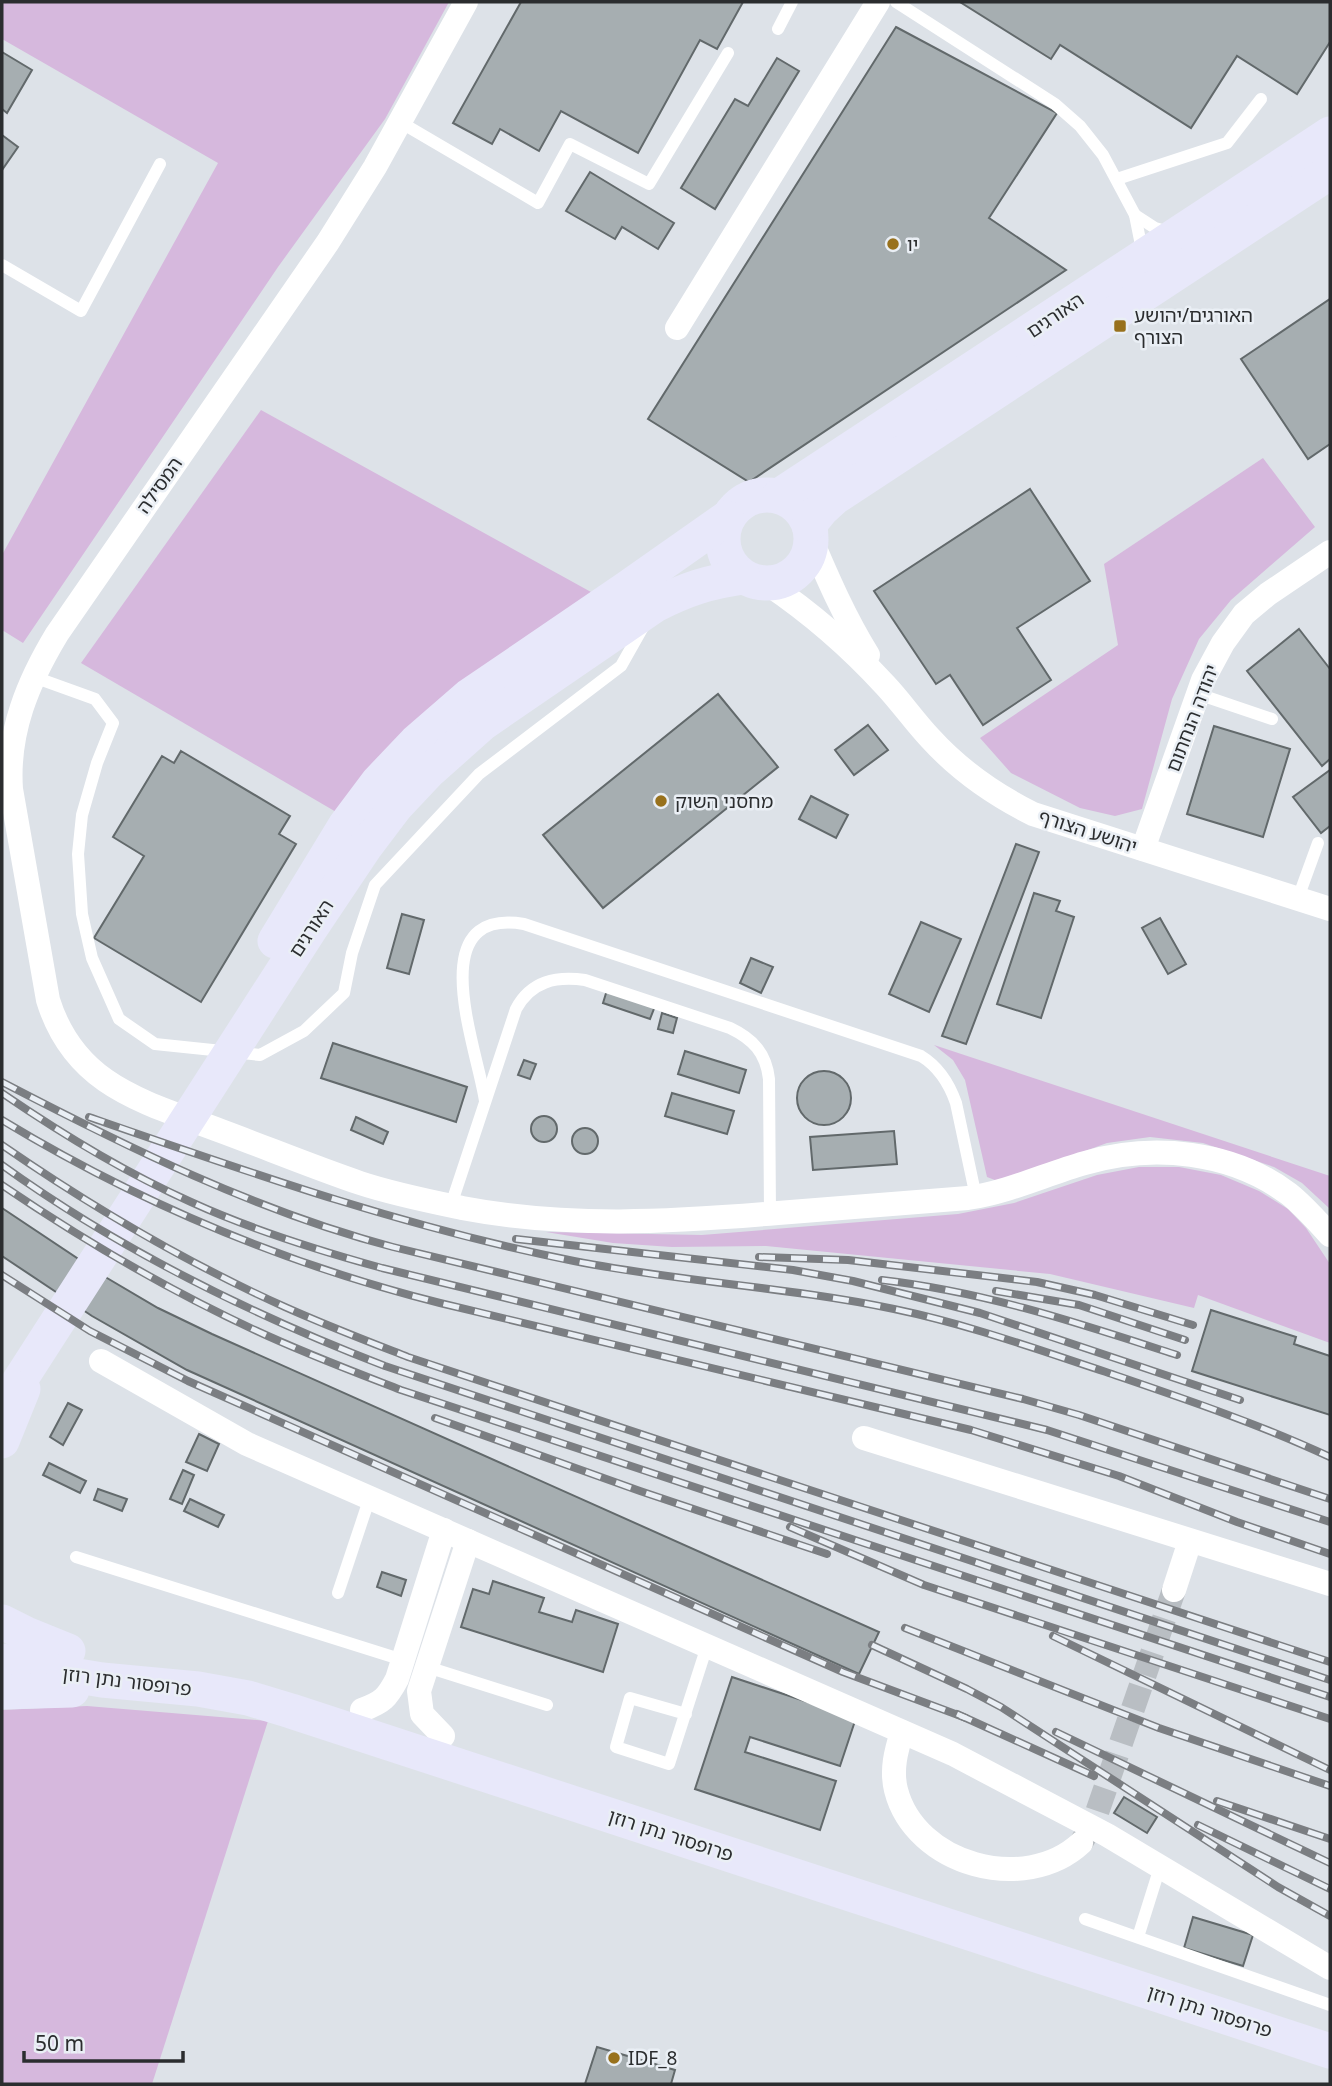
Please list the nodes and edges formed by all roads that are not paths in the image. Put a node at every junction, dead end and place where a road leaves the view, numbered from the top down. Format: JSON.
{"nodes":[{"id":1,"x":466,"y":2,"type":"edge"},
{"id":2,"x":792,"y":2,"type":"edge"},
{"id":3,"x":878,"y":2,"type":"edge"},
{"id":4,"x":896,"y":2,"type":"edge"},
{"id":5,"x":778,"y":29,"type":"dead end"},
{"id":6,"x":728,"y":54,"type":"dead end"},
{"id":7,"x":1261,"y":99,"type":"dead end"},
{"id":8,"x":400,"y":122,"type":"junction"},
{"id":9,"x":1330,"y":134,"type":"edge"},
{"id":10,"x":160,"y":164,"type":"dead end"},
{"id":11,"x":1330,"y":172,"type":"edge"},
{"id":12,"x":1117,"y":179,"type":"junction"},
{"id":13,"x":1135,"y":215,"type":"junction"},
{"id":14,"x":1179,"y":233,"type":"junction"},
{"id":15,"x":1139,"y":258,"type":"junction"},
{"id":16,"x":2,"y":265,"type":"edge"},
{"id":17,"x":677,"y":328,"type":"dead end"},
{"id":18,"x":779,"y":496,"type":"junction"},
{"id":19,"x":727,"y":518,"type":"junction"},
{"id":20,"x":810,"y":532,"type":"junction"},
{"id":21,"x":1325,"y":559,"type":"edge"},
{"id":22,"x":755,"y":580,"type":"junction"},
{"id":23,"x":655,"y":605,"type":"junction"},
{"id":24,"x":34,"y":677,"type":"junction"},
{"id":25,"x":886,"y":685,"type":"junction"},
{"id":26,"x":1198,"y":694,"type":"junction"},
{"id":27,"x":1272,"y":719,"type":"dead end"},
{"id":28,"x":6,"y":789,"type":"edge"},
{"id":29,"x":1318,"y":843,"type":"dead end"},
{"id":30,"x":1143,"y":849,"type":"junction"},
{"id":31,"x":1298,"y":898,"type":"junction"},
{"id":32,"x":1330,"y":909,"type":"edge"},
{"id":33,"x":299,"y":925,"type":"junction"},
{"id":34,"x":485,"y":1101,"type":"junction"},
{"id":35,"x":976,"y":1197,"type":"junction"},
{"id":36,"x":452,"y":1205,"type":"junction"},
{"id":37,"x":770,"y":1214,"type":"junction"},
{"id":38,"x":1330,"y":1235,"type":"edge"},
{"id":39,"x":37,"y":1338,"type":"junction"},
{"id":40,"x":101,"y":1361,"type":"dead end"},
{"id":41,"x":3,"y":1362,"type":"edge"},
{"id":42,"x":2,"y":1408,"type":"edge"},
{"id":43,"x":864,"y":1438,"type":"dead end"},
{"id":44,"x":2,"y":1441,"type":"edge"},
{"id":45,"x":370,"y":1497,"type":"junction"},
{"id":46,"x":444,"y":1530,"type":"junction"},
{"id":47,"x":468,"y":1541,"type":"junction"},
{"id":48,"x":1190,"y":1541,"type":"junction"},
{"id":49,"x":76,"y":1557,"type":"dead end"},
{"id":50,"x":1330,"y":1584,"type":"edge"},
{"id":51,"x":1174,"y":1590,"type":"tunnel mouth"},
{"id":52,"x":338,"y":1593,"type":"dead end"},
{"id":53,"x":2,"y":1622,"type":"edge"},
{"id":54,"x":2,"y":1637,"type":"edge"},
{"id":55,"x":707,"y":1646,"type":"junction"},
{"id":56,"x":68,"y":1651,"type":"junction"},
{"id":57,"x":2,"y":1661,"type":"edge"},
{"id":58,"x":414,"y":1663,"type":"junction"},
{"id":59,"x":198,"y":1689,"type":"junction"},
{"id":60,"x":2,"y":1692,"type":"edge"},
{"id":61,"x":547,"y":1705,"type":"dead end"},
{"id":62,"x":362,"y":1710,"type":"junction"},
{"id":63,"x":686,"y":1714,"type":"junction"},
{"id":64,"x":902,"y":1731,"type":"junction"},
{"id":65,"x":443,"y":1736,"type":"junction"},
{"id":66,"x":1082,"y":1843,"type":"tunnel mouth"},
{"id":67,"x":1160,"y":1867,"type":"junction"},
{"id":68,"x":1085,"y":1919,"type":"dead end"},
{"id":69,"x":1138,"y":1937,"type":"junction"},
{"id":70,"x":1330,"y":1968,"type":"edge"},
{"id":71,"x":1330,"y":2006,"type":"edge"},
{"id":72,"x":1330,"y":2026,"type":"edge"},
{"id":73,"x":1330,"y":2051,"type":"edge"}],
"edges":[{"from":1,"to":8,"type":"street","name":"המסילה"},
{"from":2,"to":5,"type":"lane"},
{"from":3,"to":17,"type":"street"},
{"from":4,"to":12,"type":"lane"},
{"from":6,"to":8,"type":"lane"},
{"from":7,"to":12,"type":"lane"},
{"from":8,"to":24,"type":"street","name":"המסילה"},
{"from":9,"to":14,"type":"street","name":"האורגים"},
{"from":10,"to":16,"type":"lane"},
{"from":11,"to":20,"type":"street","name":"האורגים"},
{"from":12,"to":13,"type":"lane"},
{"from":13,"to":14,"type":"lane"},
{"from":13,"to":15,"type":"lane"},
{"from":14,"to":15,"type":"street","name":"האורגים"},
{"from":15,"to":18,"type":"street","name":"האורגים"},
{"from":18,"to":19,"type":"street"},
{"from":18,"to":20,"type":"street"},
{"from":19,"to":22,"type":"street"},
{"from":19,"to":33,"type":"street","name":"האורגים"},
{"from":20,"to":22,"type":"street"},
{"from":20,"to":25,"type":"street","name":"יהושע הצורף"},
{"from":21,"to":26,"type":"street","name":"יהודה הנחתום"},
{"from":22,"to":23,"type":"street","name":"האורגים"},
{"from":22,"to":25,"type":"street","name":"יהושע הצורף"},
{"from":23,"to":24,"type":"lane"},
{"from":23,"to":33,"type":"street","name":"האורגים"},
{"from":24,"to":28,"type":"street","name":"המסילה"},
{"from":25,"to":30,"type":"street","name":"יהושע הצורף"},
{"from":26,"to":27,"type":"lane"},
{"from":26,"to":30,"type":"street","name":"יהודה הנחתום"},
{"from":28,"to":36,"type":"street","name":"המסילה"},
{"from":29,"to":31,"type":"lane"},
{"from":30,"to":31,"type":"street","name":"יהושע הצורף"},
{"from":31,"to":32,"type":"street","name":"יהושע הצורף"},
{"from":33,"to":39,"type":"street","name":"האורגים"},
{"from":34,"to":35,"type":"lane"},
{"from":34,"to":36,"type":"lane"},
{"from":34,"to":37,"type":"lane"},
{"from":35,"to":37,"type":"street","name":"המסילה"},
{"from":35,"to":38,"type":"street","name":"המסילה"},
{"from":36,"to":37,"type":"street","name":"המסילה"},
{"from":39,"to":41,"type":"street","name":"האורגים"},
{"from":39,"to":42,"type":"street","name":"האורגים"},
{"from":39,"to":44,"type":"street"},
{"from":40,"to":45,"type":"street"},
{"from":43,"to":48,"type":"street"},
{"from":45,"to":46,"type":"street"},
{"from":45,"to":52,"type":"lane"},
{"from":46,"to":47,"type":"street"},
{"from":46,"to":58,"type":"street"},
{"from":47,"to":55,"type":"street"},
{"from":47,"to":58,"type":"street"},
{"from":48,"to":50,"type":"street"},
{"from":48,"to":51,"type":"street"},
{"from":49,"to":58,"type":"lane"},
{"from":53,"to":56,"type":"street"},
{"from":54,"to":56,"type":"street","name":"פרופסור נתן רוזן"},
{"from":55,"to":63,"type":"lane"},
{"from":55,"to":64,"type":"street"},
{"from":56,"to":62,"type":"street","name":"פרופסור נתן רוזן"},
{"from":57,"to":59,"type":"street","name":"פרופסור נתן רוזן"},
{"from":58,"to":61,"type":"lane"},
{"from":58,"to":62,"type":"street"},
{"from":58,"to":65,"type":"street"},
{"from":59,"to":60,"type":"street"},
{"from":59,"to":73,"type":"street","name":"פרופסור נתן רוזן"},
{"from":62,"to":65,"type":"street","name":"פרופסור נתן רוזן"},
{"from":63,"to":63,"type":"lane"},
{"from":64,"to":66,"type":"street"},
{"from":64,"to":67,"type":"street"},
{"from":65,"to":72,"type":"street","name":"פרופסור נתן רוזן"},
{"from":67,"to":69,"type":"lane"},
{"from":67,"to":70,"type":"street"},
{"from":68,"to":69,"type":"lane"},
{"from":69,"to":71,"type":"lane"}]}
